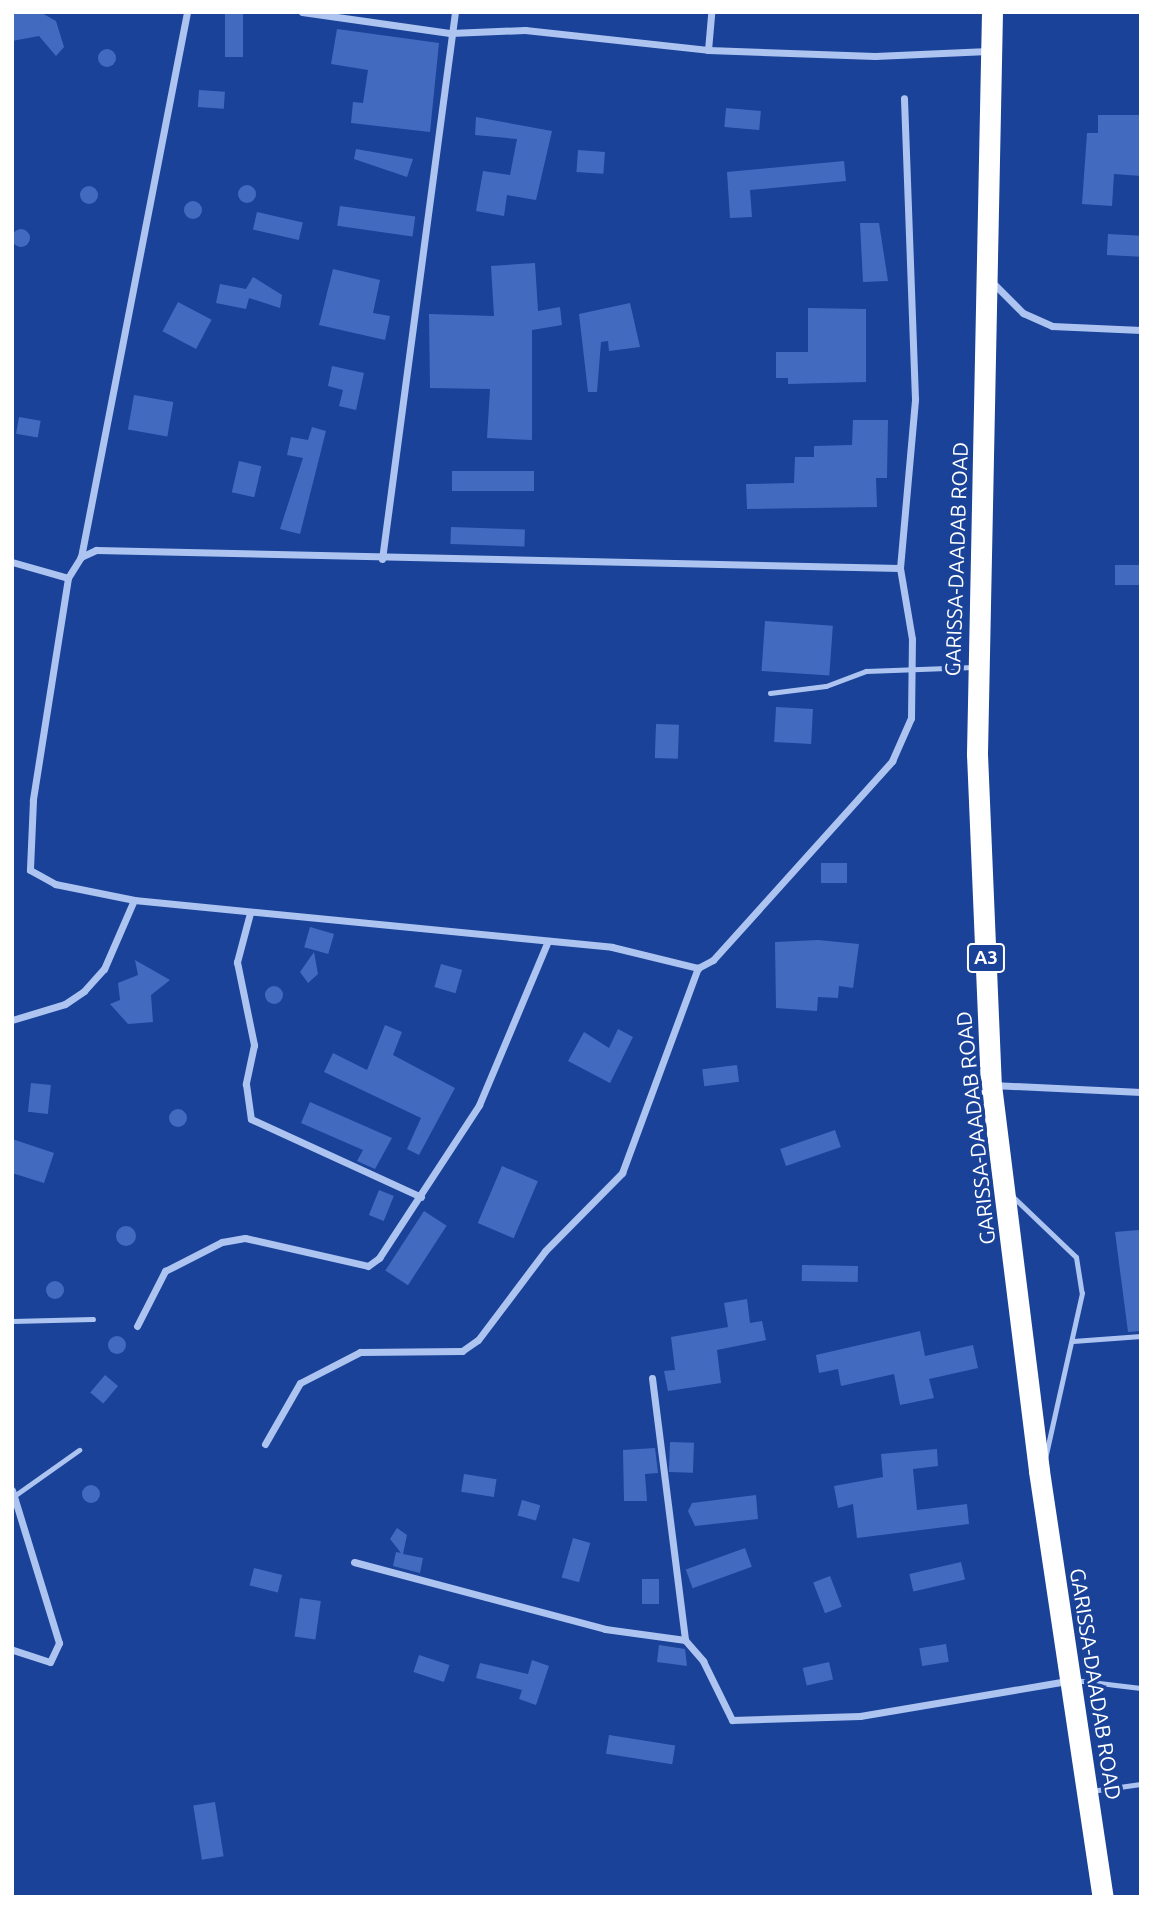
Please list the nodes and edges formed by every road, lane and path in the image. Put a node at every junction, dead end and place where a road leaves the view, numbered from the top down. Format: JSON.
{"nodes":[{"id":1,"x":187,"y":12,"type":"edge"},
{"id":2,"x":302,"y":12,"type":"edge"},
{"id":3,"x":455,"y":12,"type":"edge"},
{"id":4,"x":711,"y":12,"type":"edge"},
{"id":5,"x":992,"y":12,"type":"edge"},
{"id":6,"x":450,"y":33,"type":"junction"},
{"id":7,"x":708,"y":50,"type":"junction"},
{"id":8,"x":992,"y":51,"type":"junction"},
{"id":9,"x":904,"y":98,"type":"dead end"},
{"id":10,"x":989,"y":279,"type":"junction"},
{"id":11,"x":1141,"y":330,"type":"edge"},
{"id":12,"x":81,"y":557,"type":"junction"},
{"id":13,"x":382,"y":559,"type":"junction"},
{"id":14,"x":12,"y":562,"type":"edge"},
{"id":15,"x":900,"y":568,"type":"junction"},
{"id":16,"x":68,"y":578,"type":"junction"},
{"id":17,"x":977,"y":667,"type":"junction"},
{"id":18,"x":914,"y":668,"type":"junction"},
{"id":19,"x":770,"y":692,"type":"dead end"},
{"id":20,"x":134,"y":900,"type":"junction"},
{"id":21,"x":250,"y":914,"type":"junction"},
{"id":22,"x":548,"y":941,"type":"junction"},
{"id":23,"x":698,"y":968,"type":"junction"},
{"id":24,"x":12,"y":1020,"type":"edge"},
{"id":25,"x":991,"y":1085,"type":"junction"},
{"id":26,"x":1141,"y":1093,"type":"edge"},
{"id":27,"x":1004,"y":1189,"type":"junction"},
{"id":28,"x":421,"y":1197,"type":"junction"},
{"id":29,"x":93,"y":1319,"type":"dead end"},
{"id":30,"x":12,"y":1321,"type":"edge"},
{"id":31,"x":137,"y":1326,"type":"dead end"},
{"id":32,"x":1141,"y":1336,"type":"edge"},
{"id":33,"x":1073,"y":1341,"type":"junction"},
{"id":34,"x":652,"y":1378,"type":"dead end"},
{"id":35,"x":264,"y":1444,"type":"dead end"},
{"id":36,"x":79,"y":1450,"type":"dead end"},
{"id":37,"x":1039,"y":1471,"type":"junction"},
{"id":38,"x":13,"y":1493,"type":"edge"},
{"id":39,"x":354,"y":1562,"type":"dead end"},
{"id":40,"x":685,"y":1640,"type":"junction"},
{"id":41,"x":12,"y":1650,"type":"edge"},
{"id":42,"x":1072,"y":1680,"type":"junction"},
{"id":43,"x":1141,"y":1688,"type":"edge"},
{"id":44,"x":1141,"y":1784,"type":"edge"},
{"id":45,"x":1088,"y":1791,"type":"junction"},
{"id":46,"x":1103,"y":1897,"type":"edge"}],
"edges":[{"from":1,"to":12,"type":"street"},
{"from":2,"to":6,"type":"street"},
{"from":3,"to":6,"type":"street"},
{"from":4,"to":7,"type":"street"},
{"from":5,"to":8,"type":"highway","name":"GARISSA-DAADAB ROAD","number":"A3"},
{"from":6,"to":7,"type":"street"},
{"from":6,"to":13,"type":"street"},
{"from":7,"to":8,"type":"street"},
{"from":8,"to":10,"type":"highway","name":"GARISSA-DAADAB ROAD","number":"A3"},
{"from":9,"to":15,"type":"street"},
{"from":10,"to":11,"type":"street"},
{"from":10,"to":17,"type":"highway","name":"GARISSA-DAADAB ROAD","number":"A3"},
{"from":12,"to":13,"type":"street"},
{"from":12,"to":16,"type":"street"},
{"from":13,"to":15,"type":"street"},
{"from":14,"to":16,"type":"street"},
{"from":15,"to":18,"type":"street"},
{"from":16,"to":20,"type":"street"},
{"from":17,"to":18,"type":"lane"},
{"from":17,"to":25,"type":"highway","name":"GARISSA-DAADAB ROAD","number":"A3"},
{"from":18,"to":19,"type":"lane"},
{"from":18,"to":23,"type":"street"},
{"from":20,"to":21,"type":"street"},
{"from":20,"to":24,"type":"street"},
{"from":21,"to":22,"type":"street"},
{"from":21,"to":28,"type":"street"},
{"from":22,"to":23,"type":"street"},
{"from":22,"to":28,"type":"street"},
{"from":23,"to":35,"type":"street"},
{"from":25,"to":26,"type":"street"},
{"from":25,"to":27,"type":"highway","name":"GARISSA-DAADAB ROAD","number":"A3"},
{"from":27,"to":33,"type":"lane"},
{"from":27,"to":37,"type":"highway","name":"GARISSA-DAADAB ROAD","number":"A3"},
{"from":28,"to":31,"type":"street"},
{"from":29,"to":30,"type":"lane"},
{"from":32,"to":33,"type":"lane"},
{"from":33,"to":37,"type":"lane"},
{"from":34,"to":40,"type":"street"},
{"from":36,"to":38,"type":"lane"},
{"from":37,"to":42,"type":"highway","name":"GARISSA-DAADAB ROAD","number":"A3"},
{"from":38,"to":41,"type":"street"},
{"from":39,"to":40,"type":"street"},
{"from":40,"to":42,"type":"street"},
{"from":42,"to":43,"type":"lane"},
{"from":42,"to":45,"type":"highway","name":"GARISSA-DAADAB ROAD","number":"A3"},
{"from":44,"to":45,"type":"lane"},
{"from":45,"to":46,"type":"highway","name":"GARISSA-DAADAB ROAD","number":"A3"}]}
